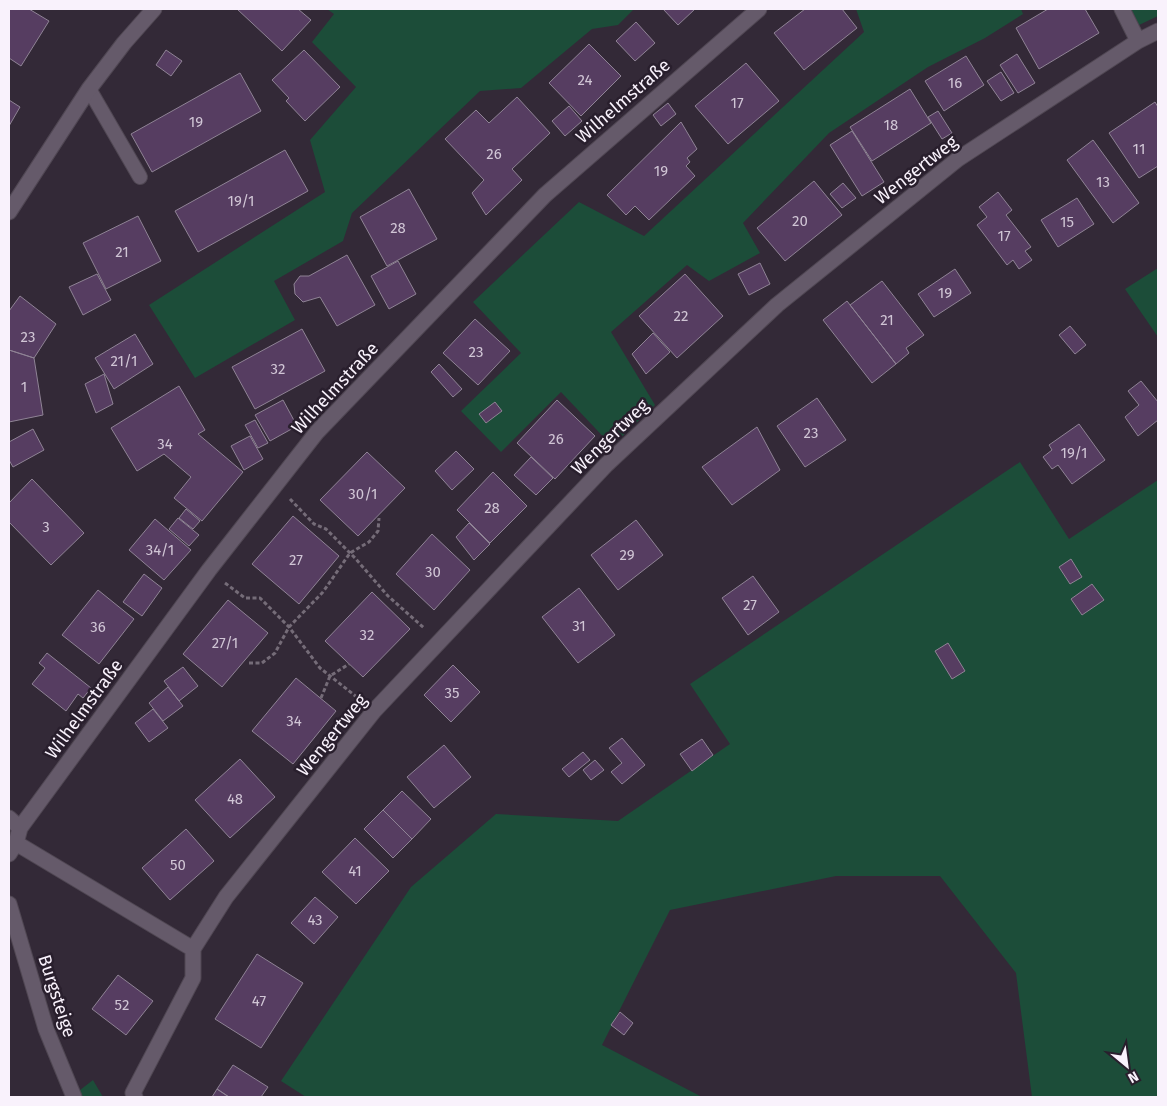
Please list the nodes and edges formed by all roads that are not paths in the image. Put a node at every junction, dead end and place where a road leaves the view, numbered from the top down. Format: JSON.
{"nodes":[{"id":1,"x":154,"y":9,"type":"edge"},
{"id":2,"x":759,"y":9,"type":"edge"},
{"id":3,"x":1122,"y":9,"type":"edge"},
{"id":4,"x":1158,"y":31,"type":"edge"},
{"id":5,"x":1138,"y":41,"type":"junction"},
{"id":6,"x":88,"y":89,"type":"junction"},
{"id":7,"x":140,"y":177,"type":"dead end"},
{"id":8,"x":9,"y":212,"type":"edge"},
{"id":9,"x":9,"y":818,"type":"edge"},
{"id":10,"x":20,"y":828,"type":"junction"},
{"id":11,"x":12,"y":849,"type":"edge"},
{"id":12,"x":9,"y":904,"type":"edge"},
{"id":13,"x":193,"y":949,"type":"junction"},
{"id":14,"x":74,"y":1097,"type":"edge"},
{"id":15,"x":135,"y":1097,"type":"edge"}],
"edges":[{"from":1,"to":6,"type":"street"},
{"from":2,"to":10,"type":"street","name":"Wilhelmstraße"},
{"from":3,"to":5,"type":"street"},
{"from":4,"to":5,"type":"street","name":"Wengertweg"},
{"from":5,"to":13,"type":"street","name":"Wengertweg"},
{"from":6,"to":7,"type":"lane"},
{"from":6,"to":8,"type":"street"},
{"from":9,"to":10,"type":"street"},
{"from":10,"to":11,"type":"street","name":"Wilhelmstraße"},
{"from":11,"to":13,"type":"street"},
{"from":12,"to":14,"type":"street","name":"Burgsteige"},
{"from":13,"to":15,"type":"street"}]}
